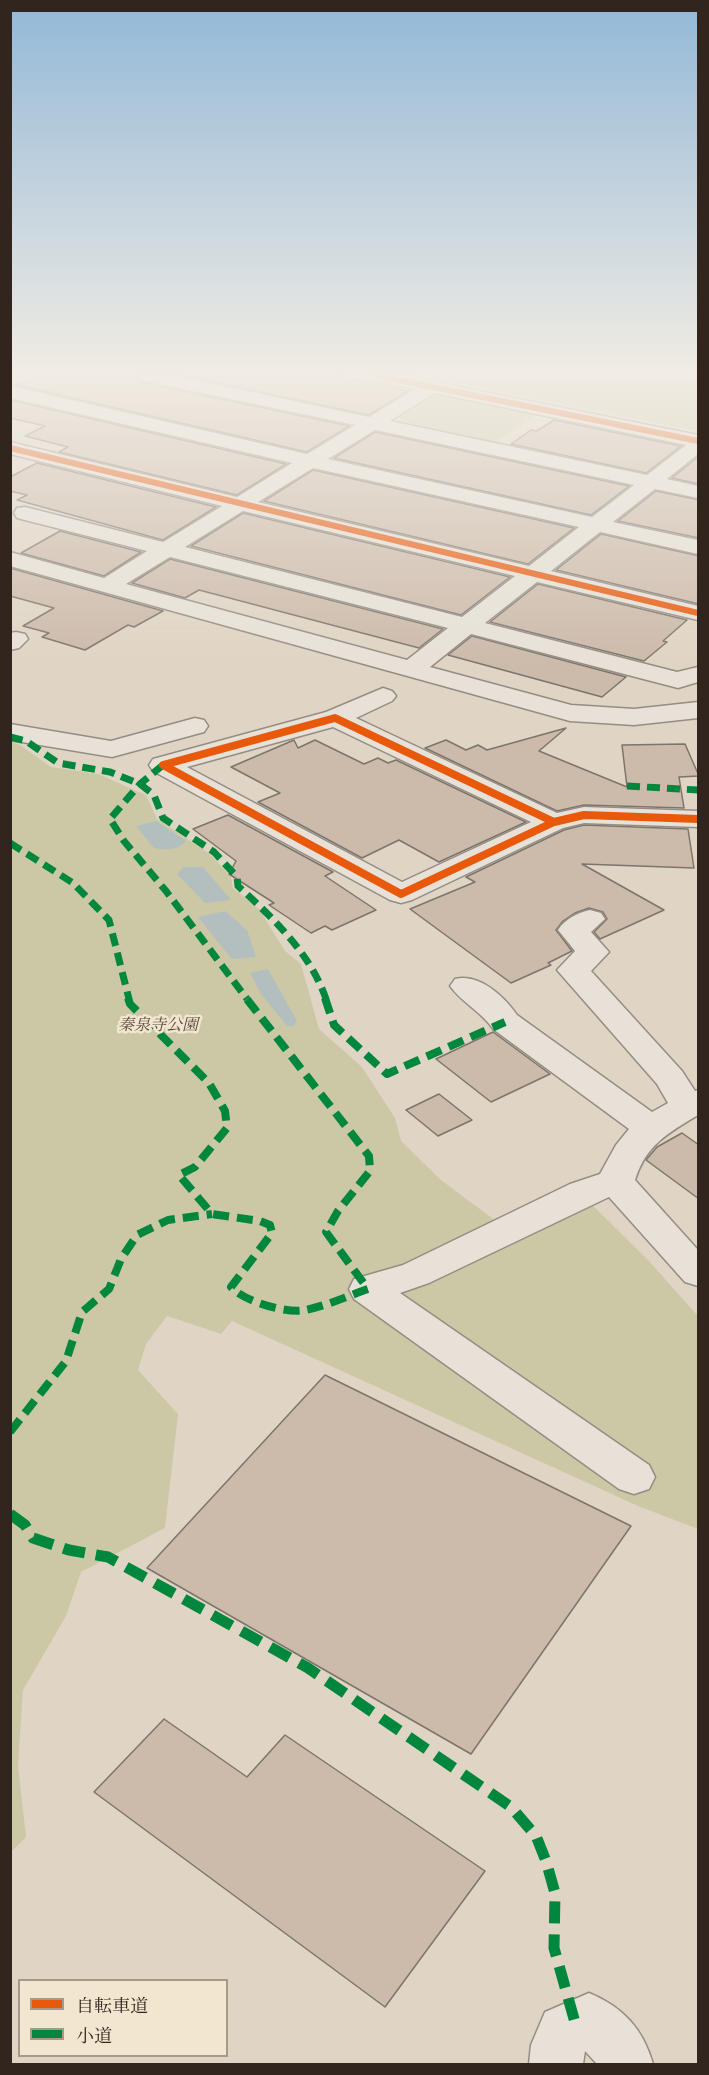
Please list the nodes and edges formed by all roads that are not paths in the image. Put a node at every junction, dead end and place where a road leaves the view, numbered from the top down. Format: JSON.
{"nodes":[{"id":1,"x":112,"y":473,"type":"edge"},
{"id":2,"x":290,"y":473,"type":"edge"},
{"id":3,"x":362,"y":473,"type":"edge"},
{"id":4,"x":607,"y":473,"type":"edge"},
{"id":5,"x":662,"y":473,"type":"edge"},
{"id":6,"x":650,"y":482,"type":"junction"},
{"id":7,"x":699,"y":492,"type":"edge"},
{"id":8,"x":239,"y":504,"type":"junction"},
{"id":9,"x":25,"y":513,"type":"dead end"},
{"id":10,"x":595,"y":525,"type":"junction"},
{"id":11,"x":699,"y":547,"type":"edge"},
{"id":12,"x":165,"y":549,"type":"junction"},
{"id":13,"x":10,"y":559,"type":"edge"},
{"id":14,"x":533,"y":572,"type":"junction"},
{"id":15,"x":106,"y":586,"type":"junction"},
{"id":16,"x":699,"y":613,"type":"edge"},
{"id":17,"x":465,"y":627,"type":"junction"},
{"id":18,"x":10,"y":638,"type":"edge"},
{"id":19,"x":10,"y":643,"type":"edge"},
{"id":20,"x":411,"y":669,"type":"junction"},
{"id":21,"x":699,"y":674,"type":"edge"},
{"id":22,"x":383,"y":696,"type":"dead end"},
{"id":23,"x":699,"y":710,"type":"edge"},
{"id":24,"x":335,"y":718,"type":"junction"},
{"id":25,"x":195,"y":726,"type":"dead end"},
{"id":26,"x":10,"y":732,"type":"edge"},
{"id":27,"x":585,"y":793,"type":"dead end"},
{"id":28,"x":699,"y":796,"type":"edge"},
{"id":29,"x":699,"y":819,"type":"edge"},
{"id":30,"x":554,"y":822,"type":"junction"},
{"id":31,"x":590,"y":919,"type":"dead end"},
{"id":32,"x":466,"y":986,"type":"dead end"},
{"id":33,"x":693,"y":1104,"type":"edge"},
{"id":34,"x":651,"y":1128,"type":"junction"},
{"id":35,"x":615,"y":1182,"type":"junction"},
{"id":36,"x":699,"y":1273,"type":"edge"},
{"id":37,"x":634,"y":1477,"type":"dead end"},
{"id":38,"x":556,"y":2064,"type":"edge"},
{"id":39,"x":626,"y":2064,"type":"edge"}],
"edges":[{"from":1,"to":8,"type":"street"},
{"from":2,"to":8,"type":"street"},
{"from":3,"to":10,"type":"street"},
{"from":4,"to":6,"type":"street"},
{"from":5,"to":6,"type":"street"},
{"from":6,"to":7,"type":"street"},
{"from":6,"to":10,"type":"street"},
{"from":8,"to":12,"type":"street"},
{"from":8,"to":14,"type":"street"},
{"from":9,"to":12,"type":"street"},
{"from":10,"to":11,"type":"street"},
{"from":10,"to":14,"type":"street"},
{"from":12,"to":15,"type":"street"},
{"from":12,"to":17,"type":"street"},
{"from":13,"to":15,"type":"street"},
{"from":14,"to":16,"type":"street"},
{"from":14,"to":17,"type":"street"},
{"from":15,"to":20,"type":"street"},
{"from":17,"to":20,"type":"street"},
{"from":17,"to":21,"type":"street"},
{"from":18,"to":19,"type":"street"},
{"from":20,"to":23,"type":"street"},
{"from":22,"to":24,"type":"street"},
{"from":24,"to":30,"type":"street"},
{"from":24,"to":30,"type":"street"},
{"from":25,"to":26,"type":"street"},
{"from":27,"to":28,"type":"street"},
{"from":29,"to":30,"type":"street"},
{"from":31,"to":33,"type":"street"},
{"from":32,"to":34,"type":"street"},
{"from":33,"to":34,"type":"street"},
{"from":34,"to":35,"type":"street"},
{"from":35,"to":36,"type":"street"},
{"from":35,"to":37,"type":"street"},
{"from":38,"to":39,"type":"street"}]}
